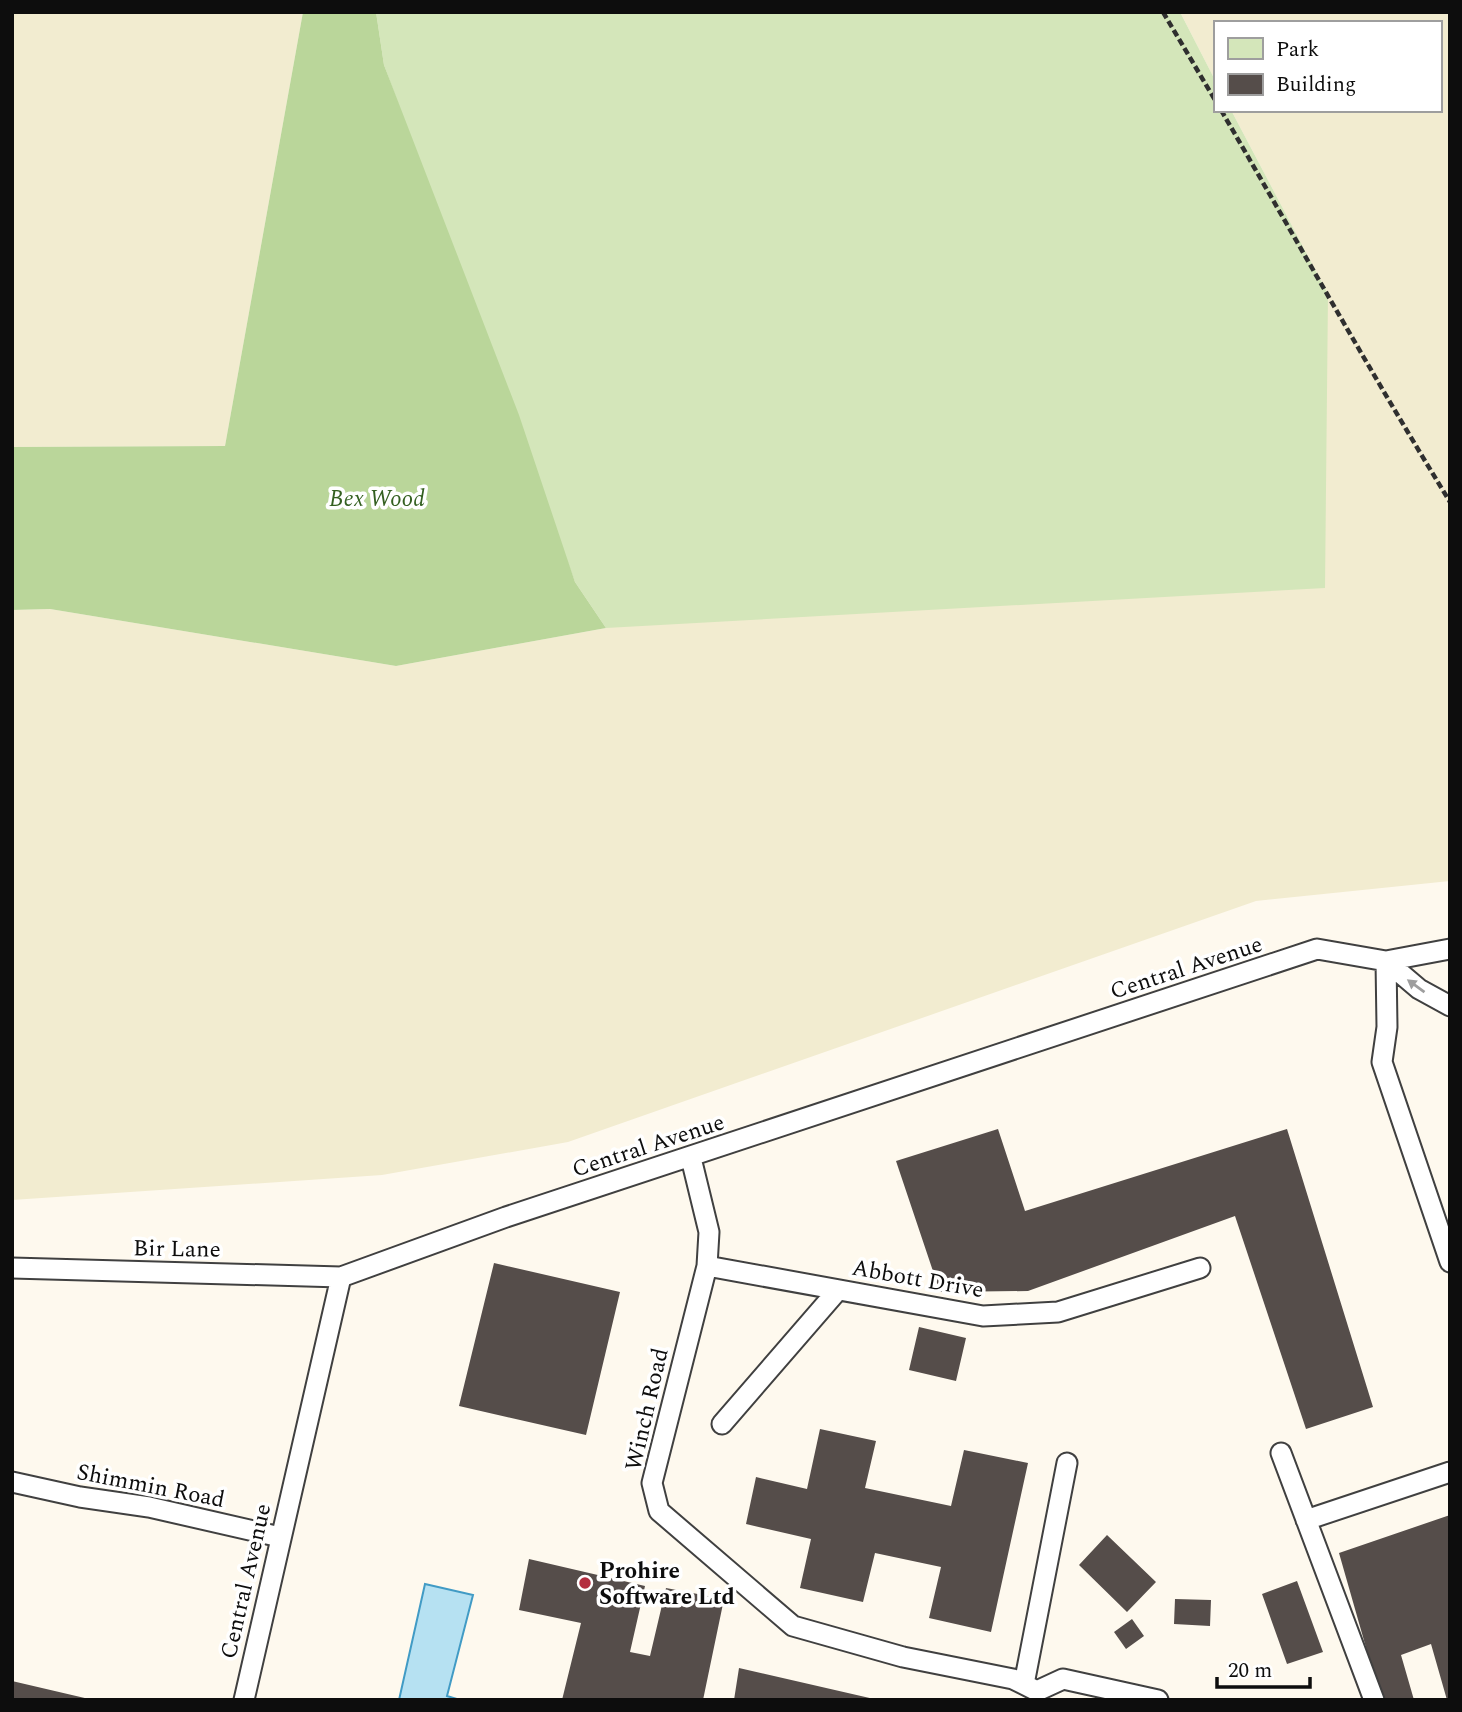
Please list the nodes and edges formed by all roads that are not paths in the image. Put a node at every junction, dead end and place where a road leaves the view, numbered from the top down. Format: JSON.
{"nodes":[{"id":1,"x":1450,"y":949,"type":"edge"},
{"id":2,"x":1386,"y":961,"type":"junction"},
{"id":3,"x":1450,"y":1006,"type":"edge"},
{"id":4,"x":691,"y":1158,"type":"junction"},
{"id":5,"x":1450,"y":1262,"type":"edge"},
{"id":6,"x":706,"y":1266,"type":"junction"},
{"id":7,"x":12,"y":1268,"type":"edge"},
{"id":8,"x":1200,"y":1268,"type":"dead end"},
{"id":9,"x":341,"y":1277,"type":"junction"},
{"id":10,"x":838,"y":1290,"type":"junction"},
{"id":11,"x":722,"y":1424,"type":"dead end"},
{"id":12,"x":1281,"y":1453,"type":"dead end"},
{"id":13,"x":1067,"y":1463,"type":"dead end"},
{"id":14,"x":1450,"y":1472,"type":"edge"},
{"id":15,"x":12,"y":1482,"type":"edge"},
{"id":16,"x":1306,"y":1520,"type":"junction"},
{"id":17,"x":280,"y":1537,"type":"junction"},
{"id":18,"x":1032,"y":1692,"type":"edge"},
{"id":19,"x":244,"y":1700,"type":"edge"},
{"id":20,"x":1158,"y":1700,"type":"edge"},
{"id":21,"x":1374,"y":1700,"type":"edge"}],
"edges":[{"from":1,"to":2,"type":"lane"},
{"from":3,"to":2,"type":"lane","one_way":true},
{"from":2,"to":4,"type":"lane","name":"Central Avenue"},
{"from":2,"to":5,"type":"lane"},
{"from":4,"to":6,"type":"lane","name":"Winch Road"},
{"from":4,"to":9,"type":"lane","name":"Central Avenue"},
{"from":6,"to":10,"type":"lane","name":"Abbott Drive"},
{"from":6,"to":18,"type":"lane","name":"Winch Road"},
{"from":7,"to":9,"type":"lane","name":"Bir Lane"},
{"from":8,"to":10,"type":"lane","name":"Abbott Drive"},
{"from":9,"to":17,"type":"lane","name":"Central Avenue"},
{"from":10,"to":11,"type":"lane"},
{"from":12,"to":16,"type":"lane"},
{"from":13,"to":18,"type":"lane"},
{"from":14,"to":16,"type":"lane"},
{"from":15,"to":17,"type":"lane","name":"Shimmin Road"},
{"from":16,"to":21,"type":"lane"},
{"from":17,"to":19,"type":"lane","name":"Central Avenue"},
{"from":18,"to":20,"type":"lane"}]}
